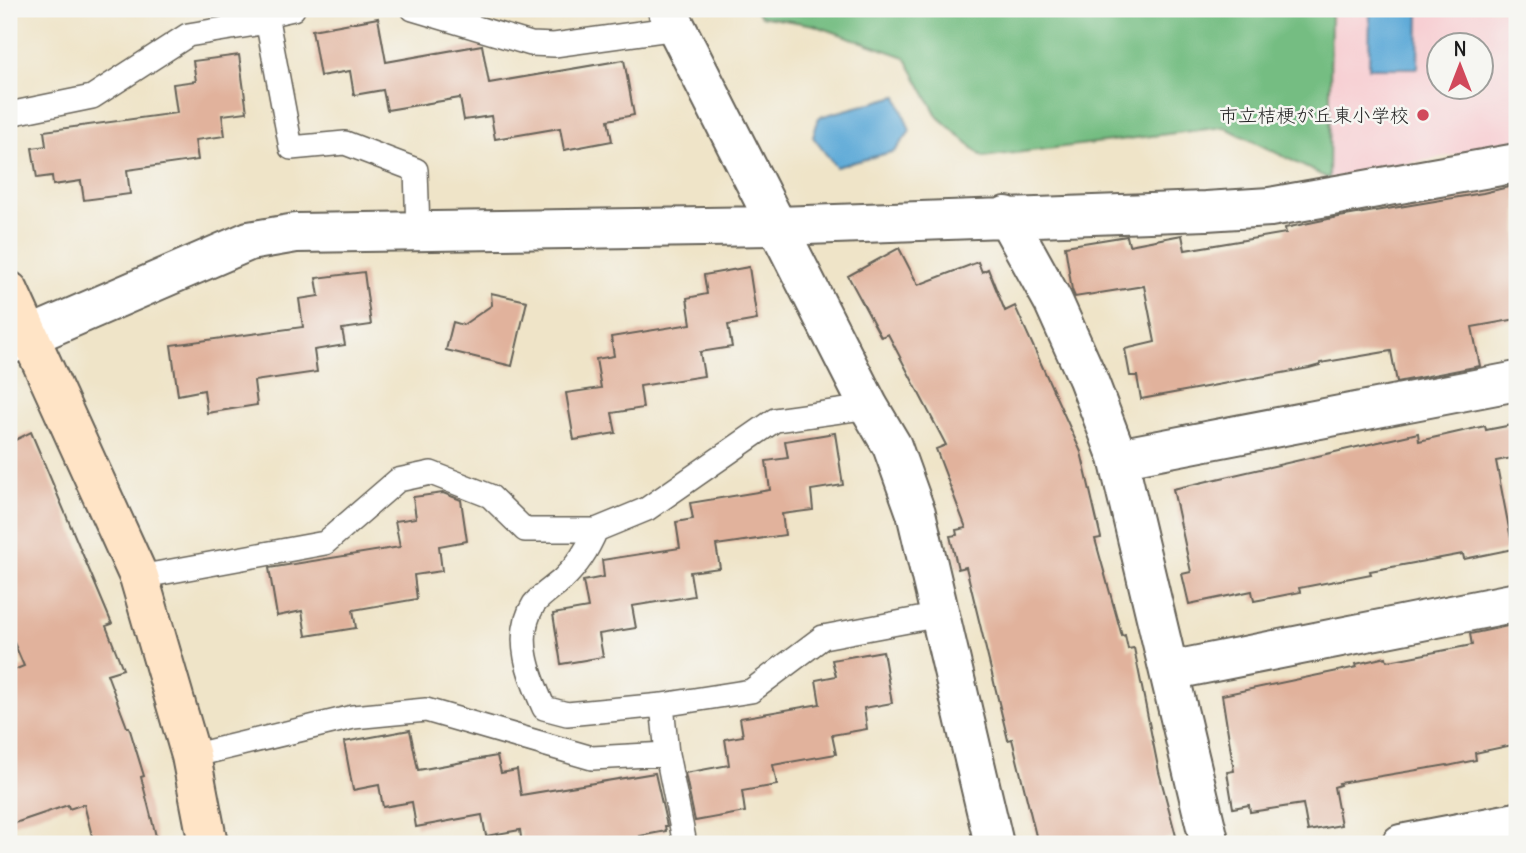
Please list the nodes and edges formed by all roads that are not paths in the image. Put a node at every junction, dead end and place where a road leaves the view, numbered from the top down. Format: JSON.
{"nodes":[{"id":1,"x":293,"y":9,"type":"edge"},
{"id":2,"x":413,"y":9,"type":"edge"},
{"id":3,"x":266,"y":15,"type":"edge"},
{"id":4,"x":672,"y":19,"type":"edge"},
{"id":5,"x":9,"y":114,"type":"edge"},
{"id":6,"x":1517,"y":163,"type":"edge"},
{"id":7,"x":1006,"y":216,"type":"junction"},
{"id":8,"x":778,"y":226,"type":"junction"},
{"id":9,"x":418,"y":230,"type":"junction"},
{"id":10,"x":9,"y":291,"type":"edge"},
{"id":11,"x":20,"y":340,"type":"edge"},
{"id":12,"x":1517,"y":381,"type":"edge"},
{"id":13,"x":869,"y":407,"type":"junction"},
{"id":14,"x":1118,"y":458,"type":"junction"},
{"id":15,"x":596,"y":530,"type":"junction"},
{"id":16,"x":139,"y":577,"type":"junction"},
{"id":17,"x":1517,"y":602,"type":"edge"},
{"id":18,"x":940,"y":615,"type":"junction"},
{"id":19,"x":1169,"y":671,"type":"junction"},
{"id":20,"x":662,"y":705,"type":"junction"},
{"id":21,"x":667,"y":754,"type":"junction"},
{"id":22,"x":191,"y":756,"type":"junction"},
{"id":23,"x":1517,"y":822,"type":"edge"},
{"id":24,"x":208,"y":844,"type":"edge"},
{"id":25,"x":685,"y":844,"type":"edge"},
{"id":26,"x":994,"y":844,"type":"edge"},
{"id":27,"x":1210,"y":844,"type":"edge"},
{"id":28,"x":1401,"y":844,"type":"edge"}],
"edges":[{"from":1,"to":3,"type":"lane"},
{"from":2,"to":4,"type":"lane"},
{"from":3,"to":5,"type":"lane"},
{"from":3,"to":9,"type":"lane"},
{"from":4,"to":8,"type":"street"},
{"from":6,"to":7,"type":"street"},
{"from":7,"to":8,"type":"street"},
{"from":7,"to":14,"type":"street"},
{"from":8,"to":9,"type":"street"},
{"from":8,"to":13,"type":"street"},
{"from":9,"to":11,"type":"street"},
{"from":10,"to":11,"type":"street"},
{"from":11,"to":16,"type":"street"},
{"from":12,"to":14,"type":"street"},
{"from":13,"to":15,"type":"lane"},
{"from":13,"to":18,"type":"street"},
{"from":14,"to":19,"type":"street"},
{"from":15,"to":16,"type":"lane"},
{"from":15,"to":20,"type":"lane"},
{"from":16,"to":22,"type":"street"},
{"from":17,"to":19,"type":"street"},
{"from":18,"to":20,"type":"lane"},
{"from":18,"to":26,"type":"street"},
{"from":19,"to":27,"type":"street"},
{"from":20,"to":21,"type":"lane"},
{"from":21,"to":22,"type":"lane"},
{"from":21,"to":25,"type":"lane"},
{"from":22,"to":24,"type":"street"},
{"from":23,"to":28,"type":"street"}]}
